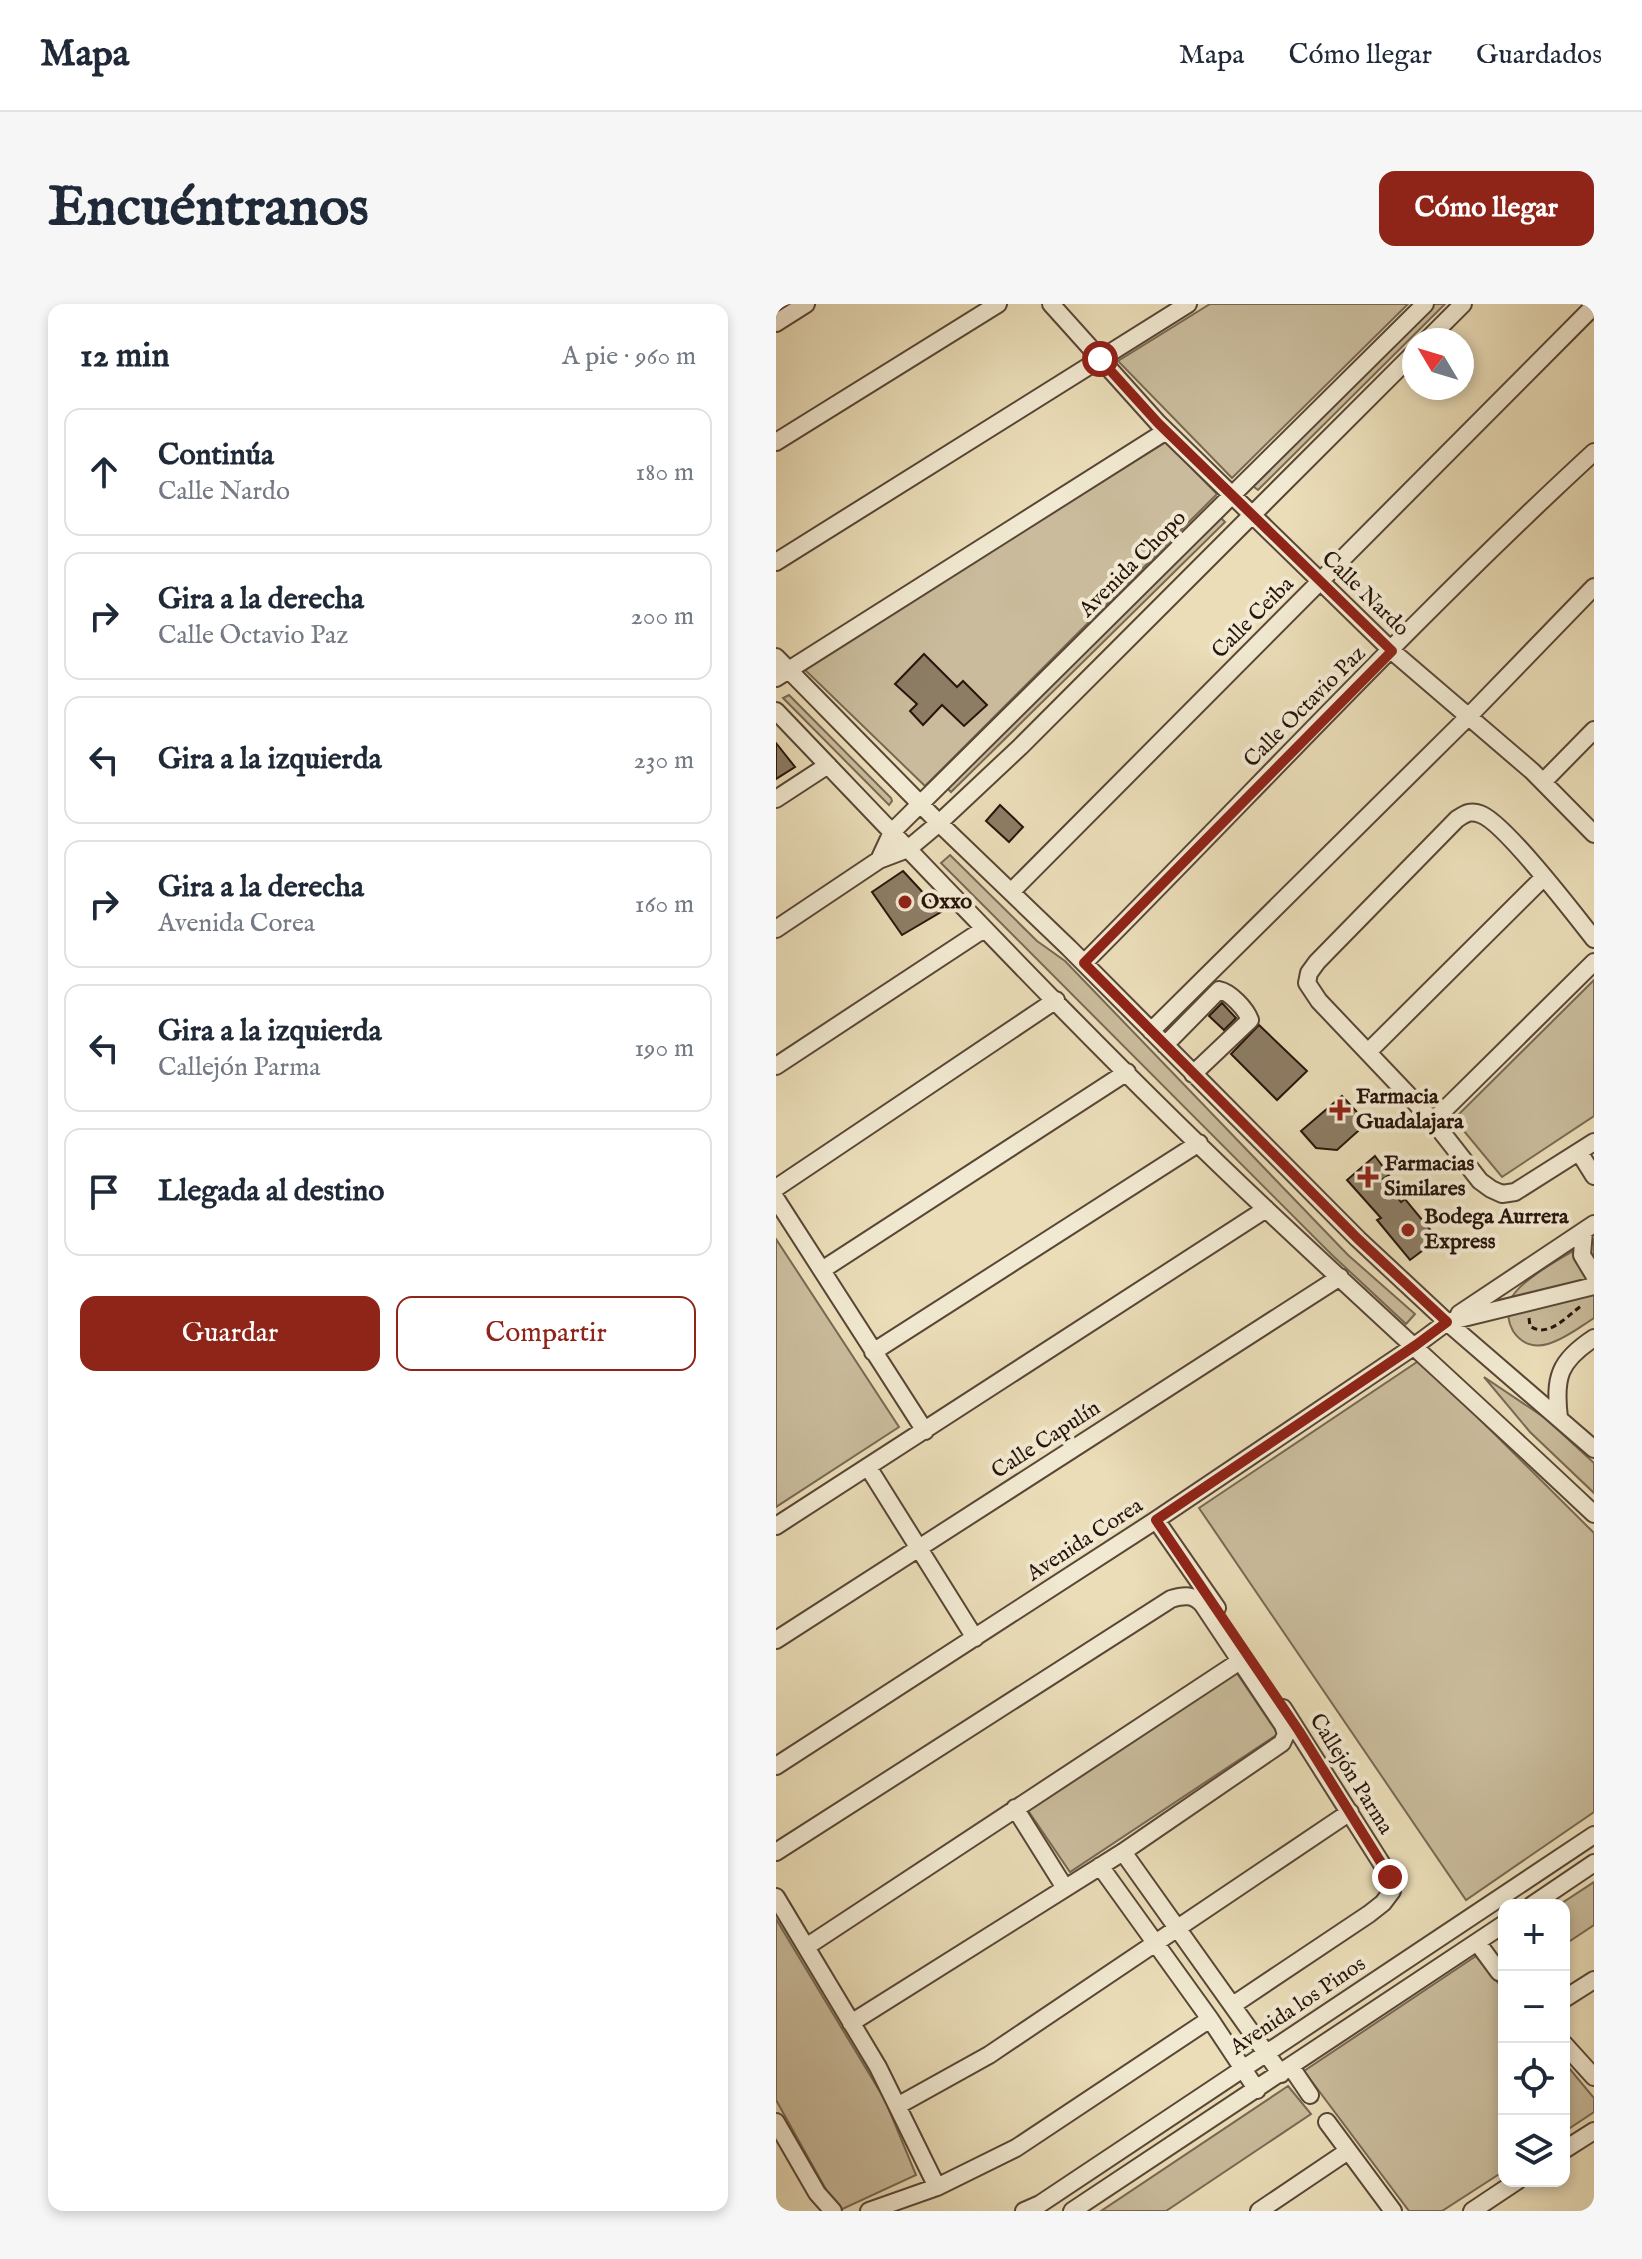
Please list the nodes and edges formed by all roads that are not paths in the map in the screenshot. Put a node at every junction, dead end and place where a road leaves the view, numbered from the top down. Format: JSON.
{"nodes":[{"id":1,"x":806,"y":304,"type":"edge"},
{"id":2,"x":998,"y":304,"type":"edge"},
{"id":3,"x":1051,"y":304,"type":"edge"},
{"id":4,"x":1188,"y":304,"type":"edge"},
{"id":5,"x":1425,"y":304,"type":"edge"},
{"id":6,"x":1463,"y":304,"type":"edge"},
{"id":7,"x":1594,"y":306,"type":"edge"},
{"id":8,"x":776,"y":323,"type":"edge"},
{"id":9,"x":1439,"y":328,"type":"edge"},
{"id":10,"x":1100,"y":359,"type":"junction"},
{"id":11,"x":1402,"y":365,"type":"edge"},
{"id":12,"x":1166,"y":431,"type":"junction"},
{"id":13,"x":776,"y":442,"type":"edge"},
{"id":14,"x":1594,"y":452,"type":"edge"},
{"id":15,"x":1233,"y":496,"type":"junction"},
{"id":16,"x":1252,"y":515,"type":"junction"},
{"id":17,"x":776,"y":562,"type":"edge"},
{"id":18,"x":1321,"y":581,"type":"junction"},
{"id":19,"x":1594,"y":587,"type":"edge"},
{"id":20,"x":1392,"y":651,"type":"junction"},
{"id":21,"x":780,"y":668,"type":"edge"},
{"id":22,"x":776,"y":711,"type":"edge"},
{"id":23,"x":1468,"y":717,"type":"junction"},
{"id":24,"x":1594,"y":730,"type":"edge"},
{"id":25,"x":828,"y":765,"type":"junction"},
{"id":26,"x":1543,"y":782,"type":"junction"},
{"id":27,"x":776,"y":799,"type":"edge"},
{"id":28,"x":920,"y":804,"type":"junction"},
{"id":29,"x":939,"y":823,"type":"junction"},
{"id":30,"x":892,"y":832,"type":"junction"},
{"id":31,"x":1594,"y":834,"type":"edge"},
{"id":32,"x":908,"y":849,"type":"junction"},
{"id":33,"x":879,"y":860,"type":"junction"},
{"id":34,"x":1544,"y":877,"type":"junction"},
{"id":35,"x":1011,"y":892,"type":"junction"},
{"id":36,"x":776,"y":929,"type":"edge"},
{"id":37,"x":984,"y":929,"type":"junction"},
{"id":38,"x":1594,"y":939,"type":"edge"},
{"id":39,"x":1594,"y":962,"type":"edge"},
{"id":40,"x":1084,"y":963,"type":"junction"},
{"id":41,"x":1056,"y":1000,"type":"junction"},
{"id":42,"x":1151,"y":1031,"type":"junction"},
{"id":43,"x":1165,"y":1045,"type":"junction"},
{"id":44,"x":1369,"y":1051,"type":"junction"},
{"id":45,"x":776,"y":1066,"type":"edge"},
{"id":46,"x":1127,"y":1072,"type":"junction"},
{"id":47,"x":1193,"y":1074,"type":"junction"},
{"id":48,"x":1433,"y":1121,"type":"junction"},
{"id":49,"x":1594,"y":1142,"type":"edge"},
{"id":50,"x":1199,"y":1143,"type":"junction"},
{"id":51,"x":1579,"y":1152,"type":"junction"},
{"id":52,"x":1594,"y":1176,"type":"edge"},
{"id":53,"x":776,"y":1188,"type":"edge"},
{"id":54,"x":776,"y":1199,"type":"edge"},
{"id":55,"x":1266,"y":1209,"type":"junction"},
{"id":56,"x":1589,"y":1227,"type":"edge"},
{"id":57,"x":822,"y":1270,"type":"junction"},
{"id":58,"x":1594,"y":1275,"type":"edge"},
{"id":59,"x":1340,"y":1277,"type":"junction"},
{"id":60,"x":1591,"y":1293,"type":"edge"},
{"id":61,"x":1447,"y":1322,"type":"junction"},
{"id":62,"x":1594,"y":1338,"type":"edge"},
{"id":63,"x":1416,"y":1345,"type":"junction"},
{"id":64,"x":873,"y":1352,"type":"junction"},
{"id":65,"x":1559,"y":1418,"type":"junction"},
{"id":66,"x":925,"y":1431,"type":"junction"},
{"id":67,"x":1594,"y":1449,"type":"edge"},
{"id":68,"x":868,"y":1467,"type":"junction"},
{"id":69,"x":1594,"y":1514,"type":"edge"},
{"id":70,"x":1156,"y":1520,"type":"junction"},
{"id":71,"x":776,"y":1526,"type":"edge"},
{"id":72,"x":919,"y":1548,"type":"junction"},
{"id":73,"x":975,"y":1638,"type":"junction"},
{"id":74,"x":776,"y":1640,"type":"edge"},
{"id":75,"x":1240,"y":1661,"type":"junction"},
{"id":76,"x":776,"y":1766,"type":"edge"},
{"id":77,"x":1015,"y":1808,"type":"junction"},
{"id":78,"x":1350,"y":1812,"type":"junction"},
{"id":79,"x":1594,"y":1835,"type":"edge"},
{"id":80,"x":776,"y":1852,"type":"edge"},
{"id":81,"x":1123,"y":1852,"type":"junction"},
{"id":82,"x":1594,"y":1863,"type":"edge"},
{"id":83,"x":1100,"y":1866,"type":"junction"},
{"id":84,"x":1065,"y":1888,"type":"junction"},
{"id":85,"x":776,"y":1897,"type":"edge"},
{"id":86,"x":1541,"y":1899,"type":"edge"},
{"id":87,"x":1177,"y":1927,"type":"junction"},
{"id":88,"x":1498,"y":1928,"type":"edge"},
{"id":89,"x":1155,"y":1941,"type":"junction"},
{"id":90,"x":1477,"y":1942,"type":"junction"},
{"id":91,"x":806,"y":1947,"type":"junction"},
{"id":92,"x":1498,"y":1971,"type":"edge"},
{"id":93,"x":1594,"y":1980,"type":"edge"},
{"id":94,"x":1570,"y":1995,"type":"edge"},
{"id":95,"x":1233,"y":2005,"type":"junction"},
{"id":96,"x":1210,"y":2019,"type":"junction"},
{"id":97,"x":851,"y":2023,"type":"junction"},
{"id":98,"x":1570,"y":2051,"type":"edge"},
{"id":99,"x":1267,"y":2053,"type":"junction"},
{"id":100,"x":1244,"y":2068,"type":"junction"},
{"id":101,"x":1286,"y":2071,"type":"junction"},
{"id":102,"x":1594,"y":2077,"type":"edge"},
{"id":103,"x":1257,"y":2090,"type":"junction"},
{"id":104,"x":1310,"y":2095,"type":"dead end"},
{"id":105,"x":899,"y":2105,"type":"junction"},
{"id":106,"x":776,"y":2122,"type":"edge"},
{"id":107,"x":1327,"y":2122,"type":"dead end"},
{"id":108,"x":1594,"y":2131,"type":"edge"},
{"id":109,"x":1570,"y":2146,"type":"edge"},
{"id":110,"x":1348,"y":2151,"type":"junction"},
{"id":111,"x":937,"y":2187,"type":"junction"},
{"id":112,"x":1508,"y":2187,"type":"edge"},
{"id":113,"x":1268,"y":2208,"type":"edge"},
{"id":114,"x":833,"y":2211,"type":"edge"},
{"id":115,"x":869,"y":2211,"type":"edge"},
{"id":116,"x":1024,"y":2211,"type":"edge"},
{"id":117,"x":1072,"y":2211,"type":"edge"},
{"id":118,"x":1393,"y":2211,"type":"edge"},
{"id":119,"x":1472,"y":2211,"type":"edge"}],
"edges":[{"from":1,"to":8,"type":"street"},
{"from":2,"to":13,"type":"street"},
{"from":3,"to":10,"type":"street","name":"Calle Nardo"},
{"from":4,"to":10,"type":"street"},
{"from":5,"to":15,"type":"street","name":"Avenida Chopo"},
{"from":6,"to":9,"type":"street"},
{"from":7,"to":18,"type":"street","name":"Calle Ceiba"},
{"from":10,"to":12,"type":"street","name":"Calle Nardo"},
{"from":10,"to":17,"type":"street"},
{"from":11,"to":16,"type":"street"},
{"from":12,"to":15,"type":"street","name":"Calle Nardo"},
{"from":12,"to":21,"type":"street"},
{"from":14,"to":20,"type":"street","name":"Calle Octavio Paz"},
{"from":15,"to":16,"type":"street","name":"Calle Nardo"},
{"from":15,"to":28,"type":"street","name":"Avenida Chopo"},
{"from":16,"to":18,"type":"street","name":"Calle Nardo"},
{"from":16,"to":29,"type":"street"},
{"from":18,"to":20,"type":"street","name":"Calle Nardo"},
{"from":18,"to":35,"type":"street","name":"Calle Ceiba"},
{"from":19,"to":23,"type":"street"},
{"from":20,"to":23,"type":"street","name":"Calle Nardo"},
{"from":20,"to":40,"type":"street","name":"Calle Octavio Paz"},
{"from":21,"to":28,"type":"street"},
{"from":22,"to":25,"type":"street"},
{"from":23,"to":26,"type":"street","name":"Calle Nardo"},
{"from":23,"to":42,"type":"street"},
{"from":24,"to":26,"type":"street"},
{"from":25,"to":27,"type":"street"},
{"from":25,"to":30,"type":"street"},
{"from":26,"to":31,"type":"street","name":"Calle Nardo"},
{"from":28,"to":29,"type":"street"},
{"from":28,"to":30,"type":"street","name":"Avenida Chopo"},
{"from":29,"to":32,"type":"street"},
{"from":29,"to":35,"type":"street"},
{"from":30,"to":32,"type":"street"},
{"from":30,"to":33,"type":"street","name":"Avenida Chopo"},
{"from":32,"to":33,"type":"street"},
{"from":32,"to":37,"type":"street"},
{"from":33,"to":36,"type":"street"},
{"from":34,"to":38,"type":"street"},
{"from":34,"to":44,"type":"street"},
{"from":34,"to":44,"type":"street"},
{"from":35,"to":40,"type":"street"},
{"from":37,"to":41,"type":"street"},
{"from":37,"to":45,"type":"street"},
{"from":39,"to":48,"type":"street"},
{"from":40,"to":42,"type":"street"},
{"from":41,"to":46,"type":"street"},
{"from":41,"to":53,"type":"street"},
{"from":42,"to":43,"type":"street"},
{"from":43,"to":47,"type":"street"},
{"from":43,"to":47,"type":"street"},
{"from":44,"to":48,"type":"street"},
{"from":46,"to":50,"type":"street"},
{"from":46,"to":57,"type":"street"},
{"from":47,"to":61,"type":"street"},
{"from":48,"to":51,"type":"street"},
{"from":49,"to":51,"type":"street"},
{"from":50,"to":55,"type":"street"},
{"from":50,"to":64,"type":"street"},
{"from":51,"to":52,"type":"street"},
{"from":54,"to":57,"type":"street"},
{"from":55,"to":59,"type":"street"},
{"from":55,"to":66,"type":"street"},
{"from":56,"to":58,"type":"street"},
{"from":56,"to":61,"type":"street","name":"Avenida Corea"},
{"from":57,"to":64,"type":"street"},
{"from":59,"to":63,"type":"street"},
{"from":59,"to":72,"type":"street","name":"Calle Capulín"},
{"from":60,"to":61,"type":"street"},
{"from":61,"to":63,"type":"street","name":"Avenida Corea"},
{"from":61,"to":65,"type":"street"},
{"from":62,"to":65,"type":"street"},
{"from":63,"to":69,"type":"street"},
{"from":63,"to":70,"type":"street","name":"Avenida Corea"},
{"from":64,"to":66,"type":"street"},
{"from":65,"to":67,"type":"street"},
{"from":66,"to":68,"type":"street"},
{"from":68,"to":71,"type":"street"},
{"from":68,"to":72,"type":"street"},
{"from":70,"to":73,"type":"street","name":"Avenida Corea"},
{"from":70,"to":78,"type":"street","name":"Callejón Parma"},
{"from":72,"to":73,"type":"street"},
{"from":72,"to":74,"type":"street","name":"Calle Capulín"},
{"from":73,"to":76,"type":"street","name":"Avenida Corea"},
{"from":75,"to":77,"type":"street"},
{"from":75,"to":80,"type":"street"},
{"from":75,"to":81,"type":"street"},
{"from":77,"to":84,"type":"street"},
{"from":77,"to":91,"type":"street"},
{"from":78,"to":87,"type":"street"},
{"from":78,"to":95,"type":"street","name":"Callejón Parma"},
{"from":79,"to":99,"type":"street","name":"Avenida los Pinos"},
{"from":81,"to":83,"type":"street"},
{"from":81,"to":87,"type":"street"},
{"from":82,"to":86,"type":"street"},
{"from":83,"to":84,"type":"street"},
{"from":83,"to":89,"type":"street"},
{"from":84,"to":97,"type":"street"},
{"from":85,"to":91,"type":"street"},
{"from":87,"to":89,"type":"street"},
{"from":87,"to":95,"type":"street"},
{"from":88,"to":90,"type":"street"},
{"from":89,"to":96,"type":"street"},
{"from":89,"to":105,"type":"street"},
{"from":90,"to":92,"type":"street"},
{"from":90,"to":101,"type":"street"},
{"from":91,"to":97,"type":"street"},
{"from":93,"to":94,"type":"street"},
{"from":95,"to":99,"type":"street"},
{"from":96,"to":100,"type":"street"},
{"from":96,"to":111,"type":"street"},
{"from":97,"to":105,"type":"street"},
{"from":98,"to":102,"type":"street"},
{"from":99,"to":100,"type":"street","name":"Avenida los Pinos"},
{"from":99,"to":101,"type":"street"},
{"from":100,"to":103,"type":"street"},
{"from":100,"to":116,"type":"street","name":"Avenida los Pinos"},
{"from":101,"to":103,"type":"street"},
{"from":101,"to":104,"type":"street"},
{"from":103,"to":117,"type":"street"},
{"from":105,"to":111,"type":"street"},
{"from":106,"to":114,"type":"street"},
{"from":107,"to":110,"type":"street"},
{"from":108,"to":109,"type":"street"},
{"from":110,"to":113,"type":"street"},
{"from":110,"to":118,"type":"street"},
{"from":111,"to":115,"type":"street"},
{"from":112,"to":119,"type":"street"}]}
